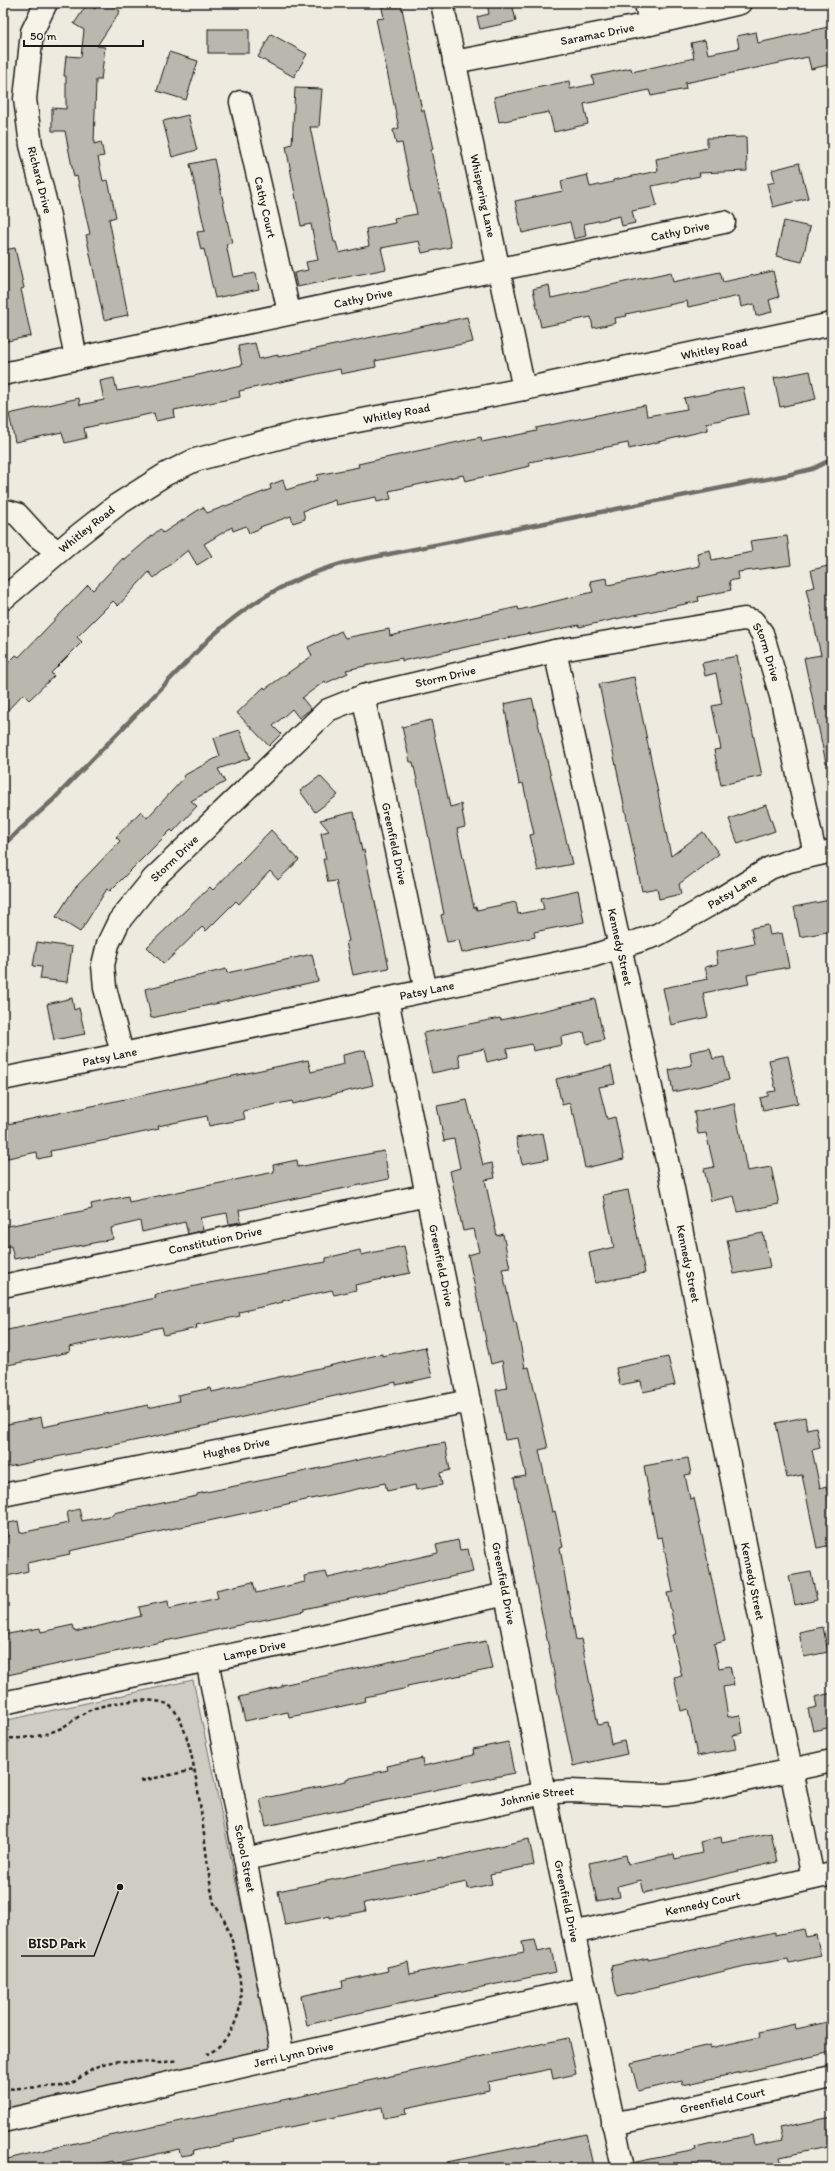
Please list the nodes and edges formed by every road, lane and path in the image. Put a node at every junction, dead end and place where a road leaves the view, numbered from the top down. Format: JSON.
{"nodes":[{"id":1,"x":46,"y":3,"type":"edge"},
{"id":2,"x":442,"y":3,"type":"edge"},
{"id":3,"x":646,"y":3,"type":"edge"},
{"id":4,"x":740,"y":3,"type":"edge"},
{"id":5,"x":650,"y":24,"type":"junction"},
{"id":6,"x":454,"y":62,"type":"junction"},
{"id":7,"x":241,"y":102,"type":"dead end"},
{"id":8,"x":724,"y":222,"type":"dead end"},
{"id":9,"x":499,"y":269,"type":"junction"},
{"id":10,"x":290,"y":312,"type":"junction"},
{"id":11,"x":832,"y":324,"type":"edge"},
{"id":12,"x":76,"y":359,"type":"junction"},
{"id":13,"x":3,"y":374,"type":"edge"},
{"id":14,"x":524,"y":389,"type":"junction"},
{"id":15,"x":3,"y":510,"type":"edge"},
{"id":16,"x":58,"y":552,"type":"junction"},
{"id":17,"x":3,"y":599,"type":"edge"},
{"id":18,"x":555,"y":651,"type":"junction"},
{"id":19,"x":363,"y":696,"type":"junction"},
{"id":20,"x":824,"y":853,"type":"edge"},
{"id":21,"x":620,"y":947,"type":"junction"},
{"id":22,"x":426,"y":991,"type":"junction"},
{"id":23,"x":387,"y":999,"type":"junction"},
{"id":24,"x":122,"y":1053,"type":"junction"},
{"id":25,"x":3,"y":1079,"type":"edge"},
{"id":26,"x":426,"y":1195,"type":"junction"},
{"id":27,"x":3,"y":1286,"type":"edge"},
{"id":28,"x":469,"y":1400,"type":"junction"},
{"id":29,"x":3,"y":1495,"type":"edge"},
{"id":30,"x":506,"y":1594,"type":"junction"},
{"id":31,"x":207,"y":1660,"type":"junction"},
{"id":32,"x":3,"y":1703,"type":"edge"},
{"id":33,"x":3,"y":1738,"type":"edge"},
{"id":34,"x":832,"y":1761,"type":"edge"},
{"id":35,"x":790,"y":1769,"type":"junction"},
{"id":36,"x":194,"y":1770,"type":"junction"},
{"id":37,"x":141,"y":1781,"type":"dead end"},
{"id":38,"x":544,"y":1793,"type":"junction"},
{"id":39,"x":245,"y":1859,"type":"junction"},
{"id":40,"x":823,"y":1876,"type":"edge"},
{"id":41,"x":573,"y":1933,"type":"junction"},
{"id":42,"x":585,"y":1988,"type":"junction"},
{"id":43,"x":205,"y":2054,"type":"dead end"},
{"id":44,"x":283,"y":2057,"type":"junction"},
{"id":45,"x":180,"y":2060,"type":"dead end"},
{"id":46,"x":832,"y":2077,"type":"edge"},
{"id":47,"x":3,"y":2089,"type":"edge"},
{"id":48,"x":3,"y":2121,"type":"edge"},
{"id":49,"x":613,"y":2124,"type":"junction"},
{"id":50,"x":623,"y":2168,"type":"edge"}],
"edges":[{"from":1,"to":12,"type":"street","name":"Richard Drive"},
{"from":2,"to":6,"type":"street","name":"Whispering Lane"},
{"from":3,"to":5,"type":"street"},
{"from":4,"to":5,"type":"street","name":"Saramac Drive"},
{"from":5,"to":6,"type":"street","name":"Saramac Drive"},
{"from":6,"to":9,"type":"street","name":"Whispering Lane"},
{"from":7,"to":10,"type":"street","name":"Cathy Court"},
{"from":8,"to":9,"type":"street","name":"Cathy Drive"},
{"from":9,"to":10,"type":"street","name":"Cathy Drive"},
{"from":9,"to":14,"type":"street","name":"Whispering Lane"},
{"from":10,"to":12,"type":"street","name":"Cathy Drive"},
{"from":11,"to":14,"type":"street","name":"Whitley Road"},
{"from":12,"to":13,"type":"street","name":"Cathy Drive"},
{"from":14,"to":16,"type":"street","name":"Whitley Road"},
{"from":15,"to":16,"type":"street"},
{"from":16,"to":17,"type":"street","name":"Whitley Road"},
{"from":18,"to":19,"type":"street","name":"Storm Drive"},
{"from":18,"to":20,"type":"street","name":"Storm Drive"},
{"from":18,"to":21,"type":"street","name":"Kennedy Street"},
{"from":19,"to":22,"type":"street","name":"Greenfield Drive"},
{"from":19,"to":24,"type":"street","name":"Storm Drive"},
{"from":20,"to":21,"type":"street","name":"Patsy Lane"},
{"from":21,"to":22,"type":"street","name":"Patsy Lane"},
{"from":21,"to":35,"type":"street","name":"Kennedy Street"},
{"from":22,"to":23,"type":"street","name":"Patsy Lane"},
{"from":23,"to":24,"type":"street","name":"Patsy Lane"},
{"from":23,"to":26,"type":"street","name":"Greenfield Drive"},
{"from":24,"to":25,"type":"street","name":"Patsy Lane"},
{"from":26,"to":27,"type":"street","name":"Constitution Drive"},
{"from":26,"to":28,"type":"street","name":"Greenfield Drive"},
{"from":28,"to":29,"type":"street","name":"Hughes Drive"},
{"from":28,"to":30,"type":"street","name":"Greenfield Drive"},
{"from":30,"to":31,"type":"street","name":"Lampe Drive"},
{"from":30,"to":38,"type":"street","name":"Greenfield Drive"},
{"from":31,"to":32,"type":"street","name":"Lampe Drive"},
{"from":31,"to":39,"type":"street","name":"School Street"},
{"from":33,"to":36,"type":"path"},
{"from":34,"to":35,"type":"street","name":"Johnnie Street"},
{"from":35,"to":38,"type":"street","name":"Johnnie Street"},
{"from":35,"to":40,"type":"street","name":"Kennedy Street"},
{"from":36,"to":37,"type":"path"},
{"from":36,"to":43,"type":"path"},
{"from":38,"to":39,"type":"street","name":"Johnnie Street"},
{"from":38,"to":41,"type":"street","name":"Greenfield Drive"},
{"from":39,"to":44,"type":"street","name":"School Street"},
{"from":40,"to":41,"type":"street","name":"Kennedy Court"},
{"from":41,"to":42,"type":"street","name":"Greenfield Drive"},
{"from":42,"to":44,"type":"street","name":"Jerri Lynn Drive"},
{"from":42,"to":49,"type":"street","name":"Greenfield Drive"},
{"from":44,"to":48,"type":"street","name":"Jerri Lynn Drive"},
{"from":45,"to":47,"type":"path"},
{"from":46,"to":49,"type":"street","name":"Greenfield Court"},
{"from":49,"to":50,"type":"street","name":"Greenfield Drive"}]}
